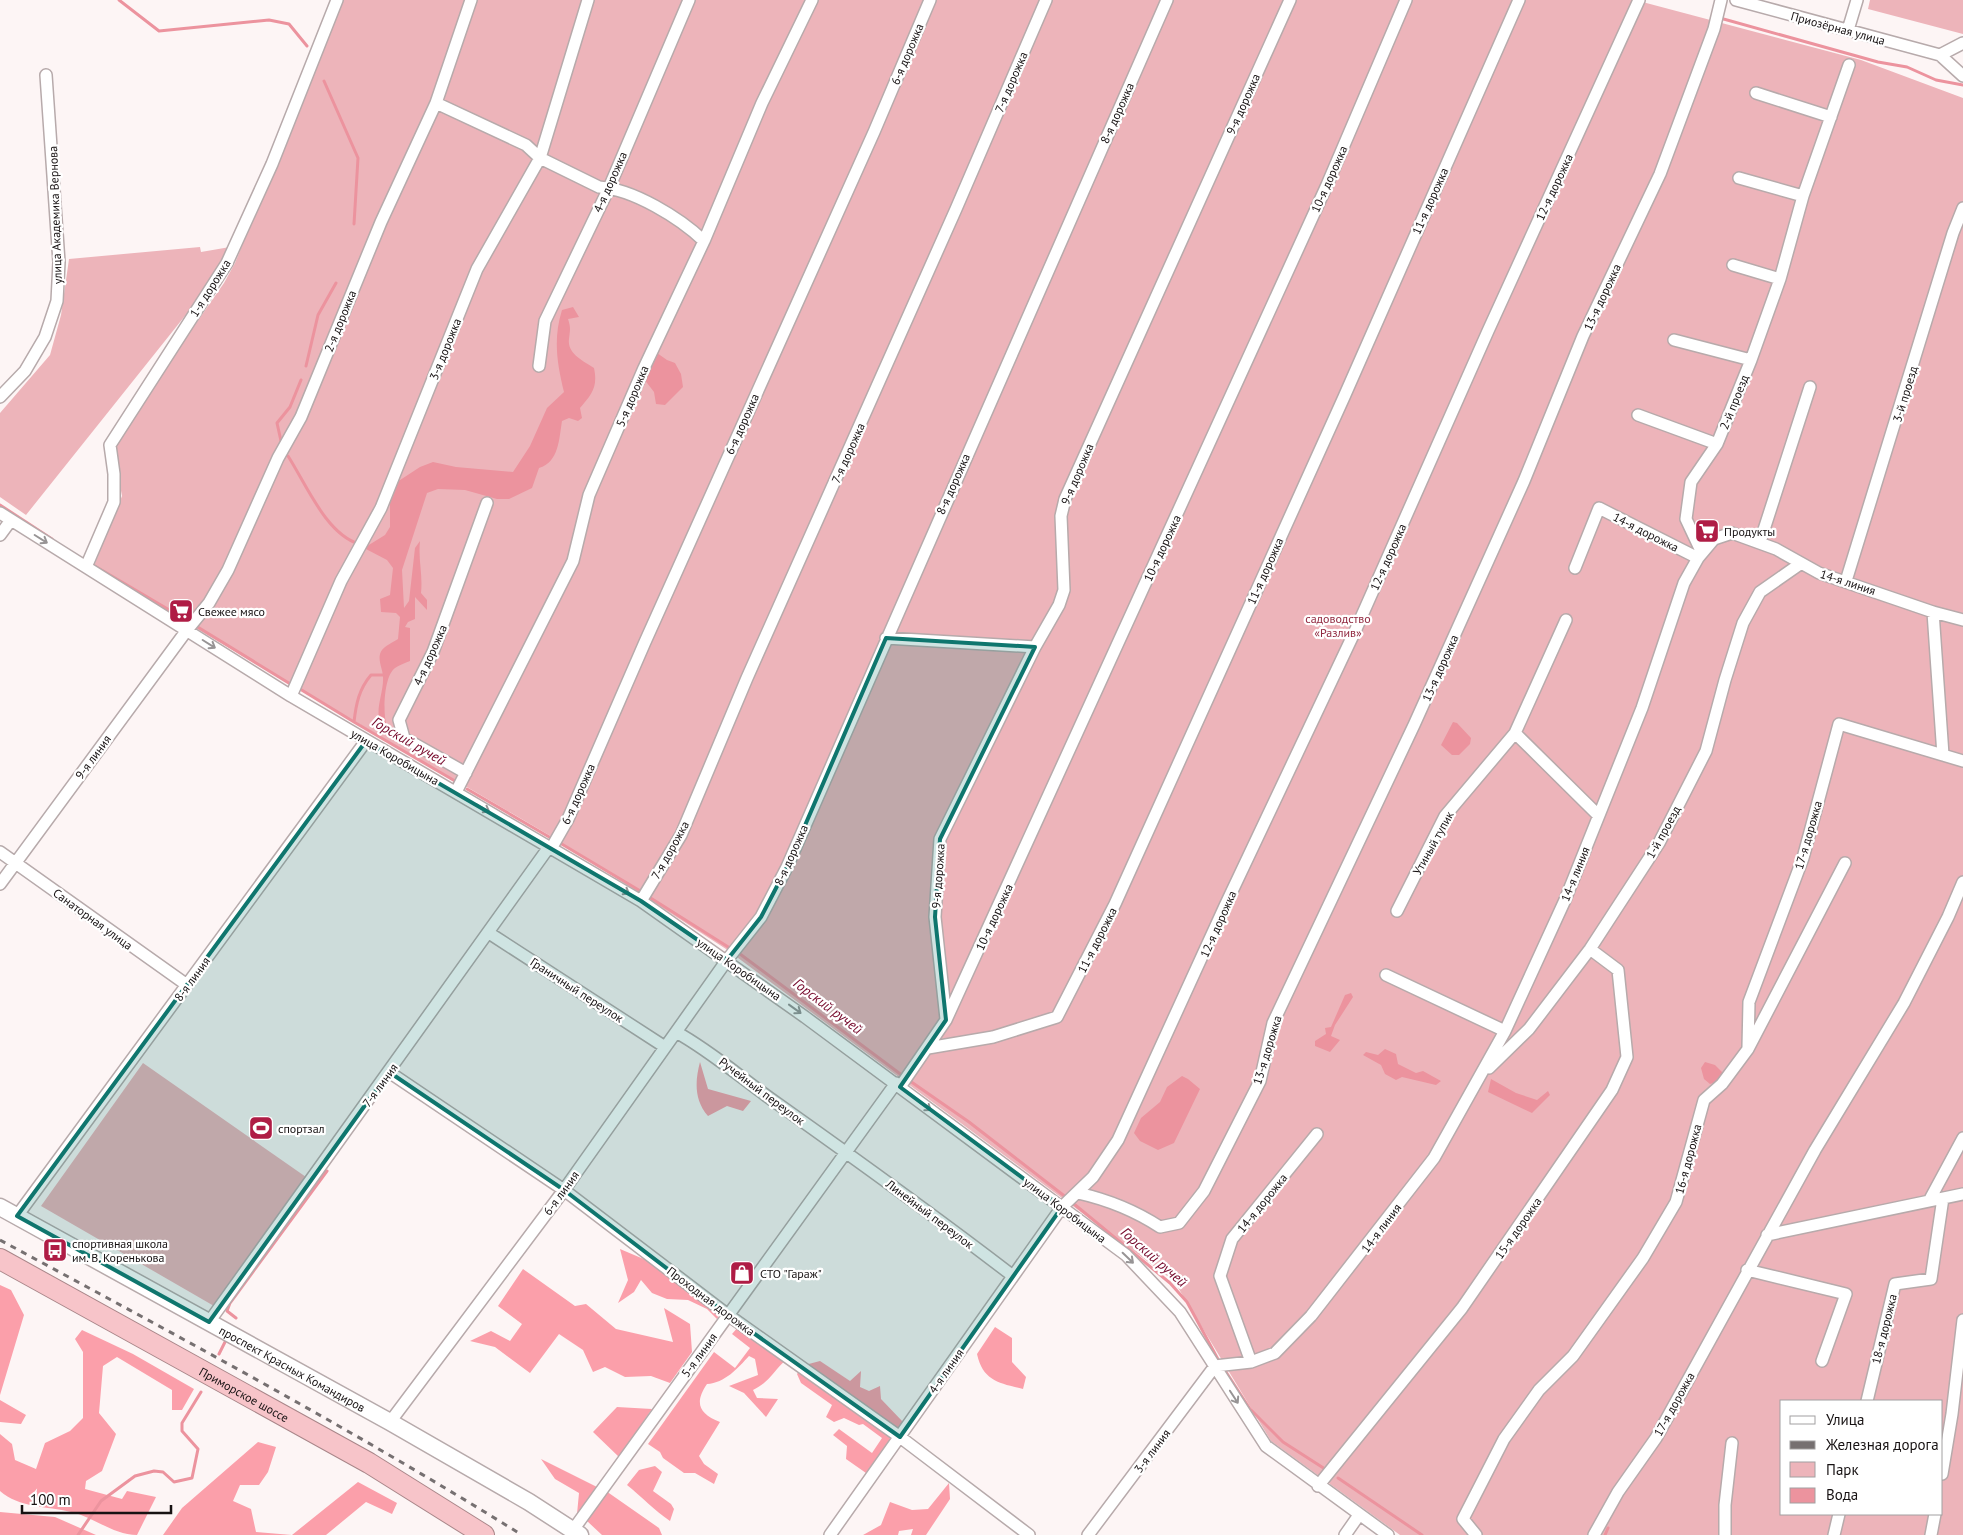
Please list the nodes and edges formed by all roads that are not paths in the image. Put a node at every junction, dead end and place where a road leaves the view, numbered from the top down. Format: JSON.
{"nodes":[{"id":1,"x":337,"y":0,"type":"edge"},
{"id":2,"x":471,"y":0,"type":"edge"},
{"id":3,"x":588,"y":0,"type":"edge"},
{"id":4,"x":689,"y":0,"type":"edge"},
{"id":5,"x":812,"y":0,"type":"edge"},
{"id":6,"x":930,"y":0,"type":"edge"},
{"id":7,"x":1046,"y":0,"type":"edge"},
{"id":8,"x":1167,"y":0,"type":"edge"},
{"id":9,"x":1290,"y":0,"type":"edge"},
{"id":10,"x":1406,"y":0,"type":"edge"},
{"id":11,"x":1519,"y":0,"type":"edge"},
{"id":12,"x":1639,"y":0,"type":"edge"},
{"id":13,"x":1721,"y":0,"type":"edge"},
{"id":14,"x":1736,"y":0,"type":"edge"},
{"id":15,"x":1857,"y":0,"type":"edge"},
{"id":16,"x":1848,"y":30,"type":"junction"},
{"id":17,"x":1963,"y":43,"type":"edge"},
{"id":18,"x":1940,"y":55,"type":"junction"},
{"id":19,"x":1849,"y":65,"type":"dead end"},
{"id":20,"x":46,"y":75,"type":"dead end"},
{"id":21,"x":1963,"y":76,"type":"edge"},
{"id":22,"x":1756,"y":93,"type":"dead end"},
{"id":23,"x":436,"y":104,"type":"junction"},
{"id":24,"x":1831,"y":117,"type":"junction"},
{"id":25,"x":540,"y":158,"type":"junction"},
{"id":26,"x":1739,"y":178,"type":"dead end"},
{"id":27,"x":609,"y":188,"type":"junction"},
{"id":28,"x":1803,"y":196,"type":"junction"},
{"id":29,"x":1963,"y":208,"type":"edge"},
{"id":30,"x":704,"y":242,"type":"junction"},
{"id":31,"x":1733,"y":265,"type":"dead end"},
{"id":32,"x":1780,"y":279,"type":"junction"},
{"id":33,"x":1674,"y":340,"type":"dead end"},
{"id":34,"x":1751,"y":360,"type":"junction"},
{"id":35,"x":539,"y":366,"type":"dead end"},
{"id":36,"x":1810,"y":387,"type":"dead end"},
{"id":37,"x":0,"y":398,"type":"edge"},
{"id":38,"x":1638,"y":415,"type":"dead end"},
{"id":39,"x":1717,"y":444,"type":"junction"},
{"id":40,"x":487,"y":503,"type":"dead end"},
{"id":41,"x":0,"y":513,"type":"edge"},
{"id":42,"x":11,"y":520,"type":"junction"},
{"id":43,"x":0,"y":534,"type":"edge"},
{"id":44,"x":1760,"y":542,"type":"junction"},
{"id":45,"x":1700,"y":555,"type":"junction"},
{"id":46,"x":1800,"y":564,"type":"junction"},
{"id":47,"x":86,"y":567,"type":"junction"},
{"id":48,"x":1575,"y":568,"type":"dead end"},
{"id":49,"x":1846,"y":581,"type":"junction"},
{"id":50,"x":1933,"y":612,"type":"junction"},
{"id":51,"x":1566,"y":620,"type":"dead end"},
{"id":52,"x":1963,"y":620,"type":"edge"},
{"id":53,"x":187,"y":630,"type":"junction"},
{"id":54,"x":886,"y":638,"type":"junction"},
{"id":55,"x":1035,"y":647,"type":"junction"},
{"id":56,"x":291,"y":696,"type":"junction"},
{"id":57,"x":1515,"y":733,"type":"junction"},
{"id":58,"x":366,"y":741,"type":"junction"},
{"id":59,"x":1943,"y":755,"type":"junction"},
{"id":60,"x":1963,"y":761,"type":"edge"},
{"id":61,"x":466,"y":773,"type":"junction"},
{"id":62,"x":456,"y":792,"type":"junction"},
{"id":63,"x":1598,"y":815,"type":"junction"},
{"id":64,"x":550,"y":847,"type":"junction"},
{"id":65,"x":0,"y":852,"type":"edge"},
{"id":66,"x":15,"y":863,"type":"junction"},
{"id":67,"x":1845,"y":863,"type":"dead end"},
{"id":68,"x":1963,"y":882,"type":"edge"},
{"id":69,"x":0,"y":884,"type":"edge"},
{"id":70,"x":640,"y":901,"type":"junction"},
{"id":71,"x":1397,"y":911,"type":"dead end"},
{"id":72,"x":489,"y":933,"type":"junction"},
{"id":73,"x":1590,"y":949,"type":"junction"},
{"id":74,"x":727,"y":960,"type":"junction"},
{"id":75,"x":1386,"y":975,"type":"dead end"},
{"id":76,"x":187,"y":986,"type":"junction"},
{"id":77,"x":946,"y":1020,"type":"junction"},
{"id":78,"x":1505,"y":1031,"type":"junction"},
{"id":79,"x":676,"y":1032,"type":"junction"},
{"id":80,"x":665,"y":1047,"type":"junction"},
{"id":81,"x":928,"y":1048,"type":"junction"},
{"id":82,"x":1748,"y":1049,"type":"junction"},
{"id":83,"x":389,"y":1072,"type":"junction"},
{"id":84,"x":1479,"y":1078,"type":"junction"},
{"id":85,"x":898,"y":1085,"type":"junction"},
{"id":86,"x":1317,"y":1134,"type":"dead end"},
{"id":87,"x":1963,"y":1138,"type":"edge"},
{"id":88,"x":846,"y":1152,"type":"junction"},
{"id":89,"x":564,"y":1190,"type":"junction"},
{"id":90,"x":1078,"y":1193,"type":"junction"},
{"id":91,"x":1963,"y":1194,"type":"edge"},
{"id":92,"x":1943,"y":1198,"type":"junction"},
{"id":93,"x":1929,"y":1201,"type":"junction"},
{"id":94,"x":0,"y":1207,"type":"edge"},
{"id":95,"x":1062,"y":1207,"type":"junction"},
{"id":96,"x":18,"y":1216,"type":"junction"},
{"id":97,"x":1767,"y":1235,"type":"junction"},
{"id":98,"x":0,"y":1259,"type":"edge"},
{"id":99,"x":1747,"y":1270,"type":"junction"},
{"id":100,"x":0,"y":1271,"type":"edge"},
{"id":101,"x":1013,"y":1276,"type":"junction"},
{"id":102,"x":728,"y":1315,"type":"junction"},
{"id":103,"x":1963,"y":1320,"type":"edge"},
{"id":104,"x":209,"y":1322,"type":"junction"},
{"id":105,"x":1822,"y":1361,"type":"dead end"},
{"id":106,"x":1251,"y":1362,"type":"junction"},
{"id":107,"x":1215,"y":1366,"type":"junction"},
{"id":108,"x":1866,"y":1400,"type":"edge"},
{"id":109,"x":390,"y":1422,"type":"junction"},
{"id":110,"x":900,"y":1436,"type":"junction"},
{"id":111,"x":1732,"y":1443,"type":"dead end"},
{"id":112,"x":1943,"y":1468,"type":"edge"},
{"id":113,"x":1318,"y":1486,"type":"junction"},
{"id":114,"x":1359,"y":1515,"type":"junction"},
{"id":115,"x":1839,"y":1515,"type":"edge"},
{"id":116,"x":1935,"y":1515,"type":"edge"},
{"id":117,"x":576,"y":1532,"type":"edge"},
{"id":118,"x":465,"y":1535,"type":"edge"},
{"id":119,"x":484,"y":1535,"type":"edge"},
{"id":120,"x":830,"y":1535,"type":"edge"},
{"id":121,"x":1029,"y":1535,"type":"edge"},
{"id":122,"x":1088,"y":1535,"type":"edge"},
{"id":123,"x":1345,"y":1535,"type":"edge"},
{"id":124,"x":1388,"y":1535,"type":"edge"},
{"id":125,"x":1476,"y":1535,"type":"edge"},
{"id":126,"x":1594,"y":1535,"type":"edge"},
{"id":127,"x":1725,"y":1535,"type":"edge"},
{"id":128,"x":1834,"y":1535,"type":"edge"},
{"id":129,"x":1931,"y":1535,"type":"edge"}],
"edges":[{"from":1,"to":47,"type":"street","name":"1-я дорожка"},
{"from":2,"to":23,"type":"street","name":"2-я дорожка"},
{"from":3,"to":25,"type":"street","name":"3-я дорожка"},
{"from":4,"to":27,"type":"street","name":"4-я дорожка"},
{"from":5,"to":30,"type":"street","name":"5-я дорожка"},
{"from":6,"to":64,"type":"street","name":"6-я дорожка"},
{"from":7,"to":70,"type":"street","name":"7-я дорожка"},
{"from":8,"to":54,"type":"street","name":"8-я дорожка"},
{"from":9,"to":55,"type":"street","name":"9-я дорожка"},
{"from":10,"to":77,"type":"street","name":"10-я дорожка"},
{"from":11,"to":81,"type":"street","name":"11-я дорожка"},
{"from":12,"to":90,"type":"street","name":"12-я дорожка"},
{"from":13,"to":90,"type":"street","name":"13-я дорожка"},
{"from":14,"to":16,"type":"street","name":"Приозёрная улица"},
{"from":15,"to":16,"type":"street"},
{"from":16,"to":18,"type":"street","name":"Приозёрная улица"},
{"from":17,"to":18,"type":"street"},
{"from":18,"to":21,"type":"street"},
{"from":19,"to":24,"type":"street","name":"2-й проезд"},
{"from":20,"to":37,"type":"street","name":"улица Академика Вернова"},
{"from":22,"to":24,"type":"street"},
{"from":23,"to":25,"type":"street"},
{"from":23,"to":53,"type":"street","name":"2-я дорожка"},
{"from":24,"to":28,"type":"street","name":"2-й проезд"},
{"from":25,"to":27,"type":"street"},
{"from":25,"to":56,"type":"street","name":"3-я дорожка"},
{"from":26,"to":28,"type":"street"},
{"from":27,"to":30,"type":"street"},
{"from":27,"to":35,"type":"street","name":"4-я дорожка"},
{"from":28,"to":32,"type":"street","name":"2-й проезд"},
{"from":29,"to":49,"type":"street","name":"3-й проезд"},
{"from":30,"to":61,"type":"street","name":"5-я дорожка"},
{"from":31,"to":32,"type":"street"},
{"from":32,"to":34,"type":"street","name":"2-й проезд"},
{"from":33,"to":34,"type":"street","name":"2-й проезд"},
{"from":34,"to":39,"type":"street","name":"2-й проезд"},
{"from":36,"to":44,"type":"street"},
{"from":38,"to":39,"type":"street","name":"2-й проезд"},
{"from":39,"to":45,"type":"street","name":"2-й проезд"},
{"from":40,"to":61,"type":"street","name":"4-я дорожка"},
{"from":41,"to":42,"type":"street","name":"улица Коробицына"},
{"from":42,"to":43,"type":"street"},
{"from":42,"to":47,"type":"street","name":"улица Коробицына","one_way":true},
{"from":44,"to":45,"type":"street","name":"14-я линия"},
{"from":44,"to":46,"type":"street","name":"14-я линия"},
{"from":45,"to":48,"type":"street","name":"14-я дорожка"},
{"from":45,"to":63,"type":"street","name":"14-я линия"},
{"from":46,"to":49,"type":"street","name":"14-я линия"},
{"from":46,"to":73,"type":"street","name":"1-й проезд"},
{"from":47,"to":53,"type":"street","name":"улица Коробицына"},
{"from":49,"to":50,"type":"street","name":"14-я линия"},
{"from":50,"to":52,"type":"street","name":"14-я линия"},
{"from":50,"to":59,"type":"street"},
{"from":51,"to":57,"type":"street","name":"Утиный тупик"},
{"from":53,"to":56,"type":"street","name":"улица Коробицына","one_way":true},
{"from":53,"to":66,"type":"street","name":"9-я линия"},
{"from":54,"to":55,"type":"street"},
{"from":54,"to":74,"type":"street","name":"8-я дорожка"},
{"from":55,"to":77,"type":"street","name":"9-я дорожка"},
{"from":56,"to":58,"type":"street","name":"улица Коробицына"},
{"from":57,"to":63,"type":"street"},
{"from":57,"to":71,"type":"street","name":"Утиный тупик"},
{"from":58,"to":62,"type":"street","name":"улица Коробицына"},
{"from":58,"to":76,"type":"street","name":"8-я линия"},
{"from":59,"to":60,"type":"street","name":"17-я дорожка"},
{"from":59,"to":82,"type":"street","name":"17-я дорожка"},
{"from":61,"to":62,"type":"street","name":"5-я дорожка"},
{"from":62,"to":64,"type":"street","name":"улица Коробицына","one_way":true},
{"from":63,"to":78,"type":"street","name":"14-я линия"},
{"from":64,"to":70,"type":"street","name":"улица Коробицына","one_way":true},
{"from":64,"to":72,"type":"street","name":"7-я линия"},
{"from":65,"to":66,"type":"street","name":"Санаторная улица"},
{"from":66,"to":69,"type":"street","name":"9-я линия"},
{"from":66,"to":76,"type":"street","name":"Санаторная улица"},
{"from":67,"to":82,"type":"street","name":"16-я дорожка"},
{"from":68,"to":97,"type":"street","name":"17-я дорожка"},
{"from":70,"to":74,"type":"street","name":"улица Коробицына"},
{"from":72,"to":80,"type":"street","name":"Граничный переулок"},
{"from":72,"to":83,"type":"street","name":"7-я линия"},
{"from":73,"to":84,"type":"street","name":"1-й проезд"},
{"from":73,"to":113,"type":"street","name":"15-я дорожка"},
{"from":74,"to":79,"type":"street","name":"6-я линия"},
{"from":74,"to":85,"type":"street","name":"улица Коробицына","one_way":true},
{"from":75,"to":78,"type":"street"},
{"from":76,"to":96,"type":"street","name":"8-я линия"},
{"from":77,"to":81,"type":"street","name":"10-я дорожка"},
{"from":78,"to":84,"type":"street","name":"14-я линия"},
{"from":79,"to":80,"type":"street","name":"6-я линия"},
{"from":79,"to":88,"type":"street","name":"Ручейный переулок"},
{"from":80,"to":89,"type":"street","name":"6-я линия"},
{"from":81,"to":85,"type":"street","name":"10-я дорожка"},
{"from":82,"to":125,"type":"street","name":"16-я дорожка"},
{"from":83,"to":89,"type":"street","name":"Проходная дорожка"},
{"from":83,"to":104,"type":"street","name":"7-я линия"},
{"from":84,"to":106,"type":"street","name":"14-я линия"},
{"from":85,"to":88,"type":"street","name":"5-я линия"},
{"from":85,"to":95,"type":"street","name":"улица Коробицына","one_way":true},
{"from":86,"to":106,"type":"street","name":"14-я дорожка"},
{"from":87,"to":93,"type":"street"},
{"from":88,"to":101,"type":"street","name":"Линейный переулок"},
{"from":88,"to":102,"type":"street","name":"5-я линия"},
{"from":89,"to":102,"type":"street","name":"Проходная дорожка"},
{"from":89,"to":109,"type":"street","name":"6-я линия"},
{"from":90,"to":95,"type":"street","name":"12-я дорожка"},
{"from":91,"to":92,"type":"street"},
{"from":92,"to":93,"type":"street"},
{"from":92,"to":108,"type":"street","name":"18-я дорожка"},
{"from":93,"to":97,"type":"street"},
{"from":94,"to":96,"type":"street","name":"проспект Красных Командиров"},
{"from":95,"to":101,"type":"street","name":"4-я линия"},
{"from":95,"to":107,"type":"street","name":"улица Коробицына","one_way":true},
{"from":96,"to":104,"type":"street","name":"проспект Красных Командиров"},
{"from":97,"to":99,"type":"street","name":"17-я дорожка"},
{"from":98,"to":119,"type":"highway","name":"Приморское шоссе"},
{"from":99,"to":105,"type":"street"},
{"from":99,"to":126,"type":"street","name":"17-я дорожка"},
{"from":100,"to":118,"type":"highway","name":"Приморское шоссе"},
{"from":101,"to":110,"type":"street","name":"4-я линия"},
{"from":102,"to":110,"type":"street","name":"Проходная дорожка"},
{"from":102,"to":117,"type":"street","name":"5-я линия"},
{"from":103,"to":112,"type":"street"},
{"from":104,"to":109,"type":"street","name":"проспект Красных Командиров"},
{"from":106,"to":107,"type":"street","name":"14-я линия"},
{"from":107,"to":113,"type":"street","name":"улица Коробицына","one_way":true},
{"from":107,"to":122,"type":"street","name":"3-я линия"},
{"from":109,"to":117,"type":"street","name":"проспект Красных Командиров"},
{"from":110,"to":120,"type":"street","name":"4-я линия"},
{"from":110,"to":121,"type":"street","name":"Проходная дорожка"},
{"from":111,"to":127,"type":"street"},
{"from":113,"to":114,"type":"street","name":"улица Коробицына"},
{"from":114,"to":123,"type":"street"},
{"from":114,"to":124,"type":"street","name":"улица Коробицына"},
{"from":115,"to":128,"type":"street"},
{"from":116,"to":129,"type":"street"}]}
